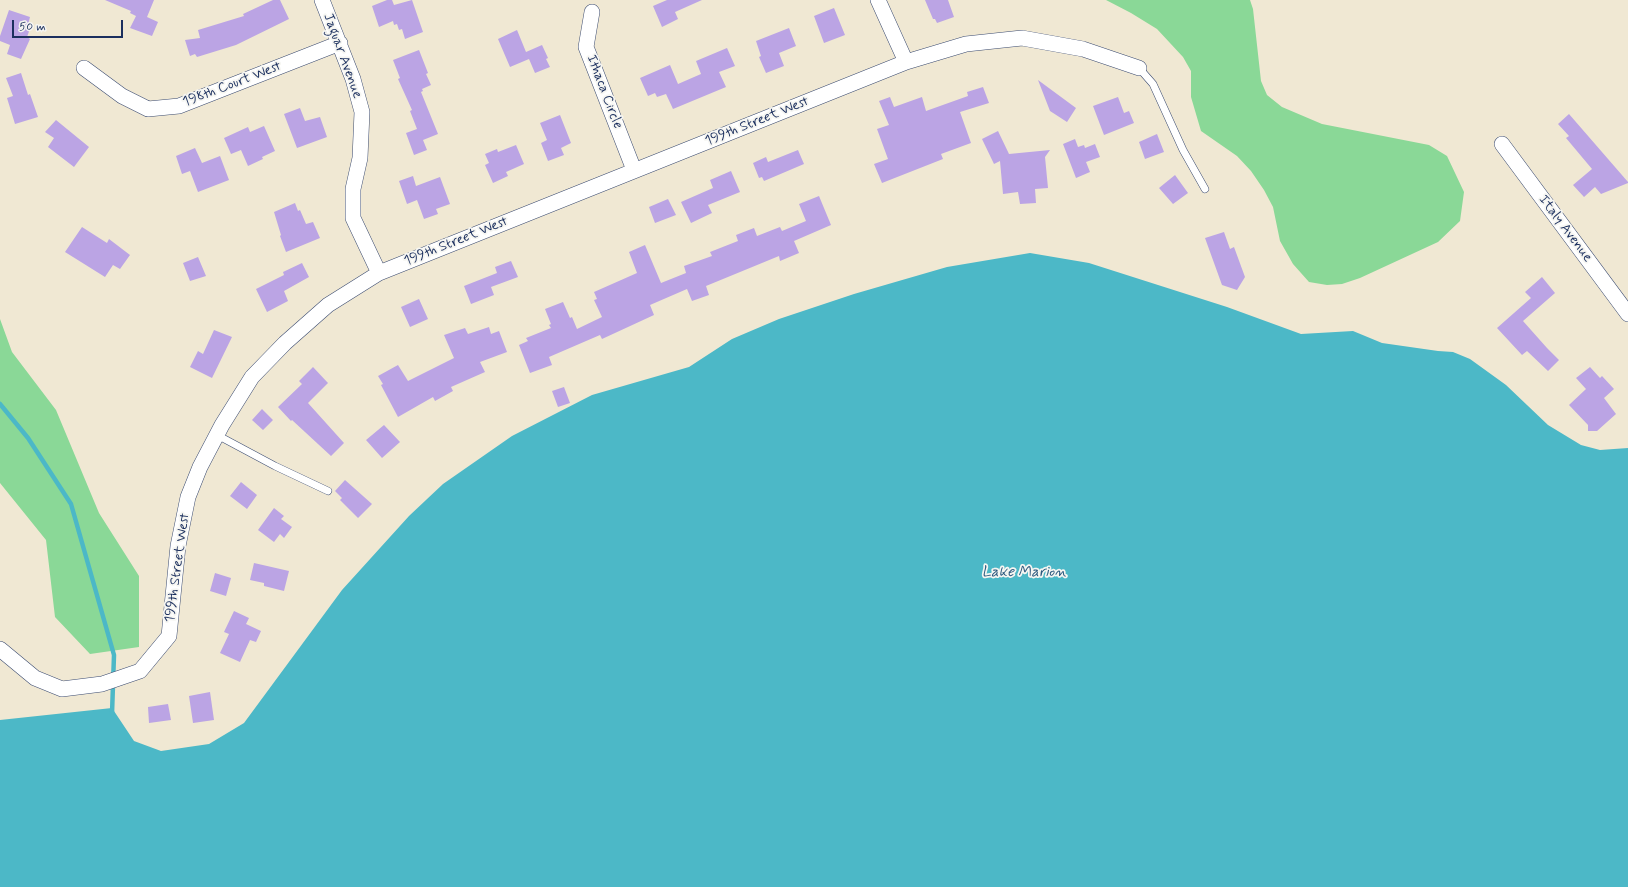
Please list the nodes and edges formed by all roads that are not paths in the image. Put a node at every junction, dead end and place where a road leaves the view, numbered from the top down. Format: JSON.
{"nodes":[{"id":1,"x":322,"y":0,"type":"edge"},
{"id":2,"x":878,"y":0,"type":"edge"},
{"id":3,"x":592,"y":12,"type":"dead end"},
{"id":4,"x":340,"y":43,"type":"junction"},
{"id":5,"x":906,"y":62,"type":"junction"},
{"id":6,"x":84,"y":68,"type":"dead end"},
{"id":7,"x":1138,"y":68,"type":"joint"},
{"id":8,"x":1502,"y":144,"type":"dead end"},
{"id":9,"x":634,"y":170,"type":"junction"},
{"id":10,"x":1205,"y":189,"type":"dead end"},
{"id":11,"x":379,"y":273,"type":"junction"},
{"id":12,"x":1628,"y":314,"type":"edge"},
{"id":13,"x":217,"y":435,"type":"junction"},
{"id":14,"x":328,"y":491,"type":"dead end"},
{"id":15,"x":0,"y":649,"type":"edge"}],
"edges":[{"from":1,"to":4,"type":"street","name":"Jaguar Avenue"},
{"from":2,"to":5,"type":"street"},
{"from":3,"to":9,"type":"street","name":"Ithaca Circle"},
{"from":4,"to":6,"type":"street","name":"198th Court West"},
{"from":4,"to":11,"type":"street","name":"Jaguar Avenue"},
{"from":5,"to":7,"type":"street","name":"199th Street West"},
{"from":5,"to":9,"type":"street","name":"199th Street West"},
{"from":7,"to":10,"type":"lane"},
{"from":8,"to":12,"type":"street","name":"Italy Avenue"},
{"from":9,"to":11,"type":"street","name":"199th Street West"},
{"from":11,"to":13,"type":"street","name":"199th Street West"},
{"from":13,"to":14,"type":"lane"},
{"from":13,"to":15,"type":"street","name":"199th Street West"}]}
